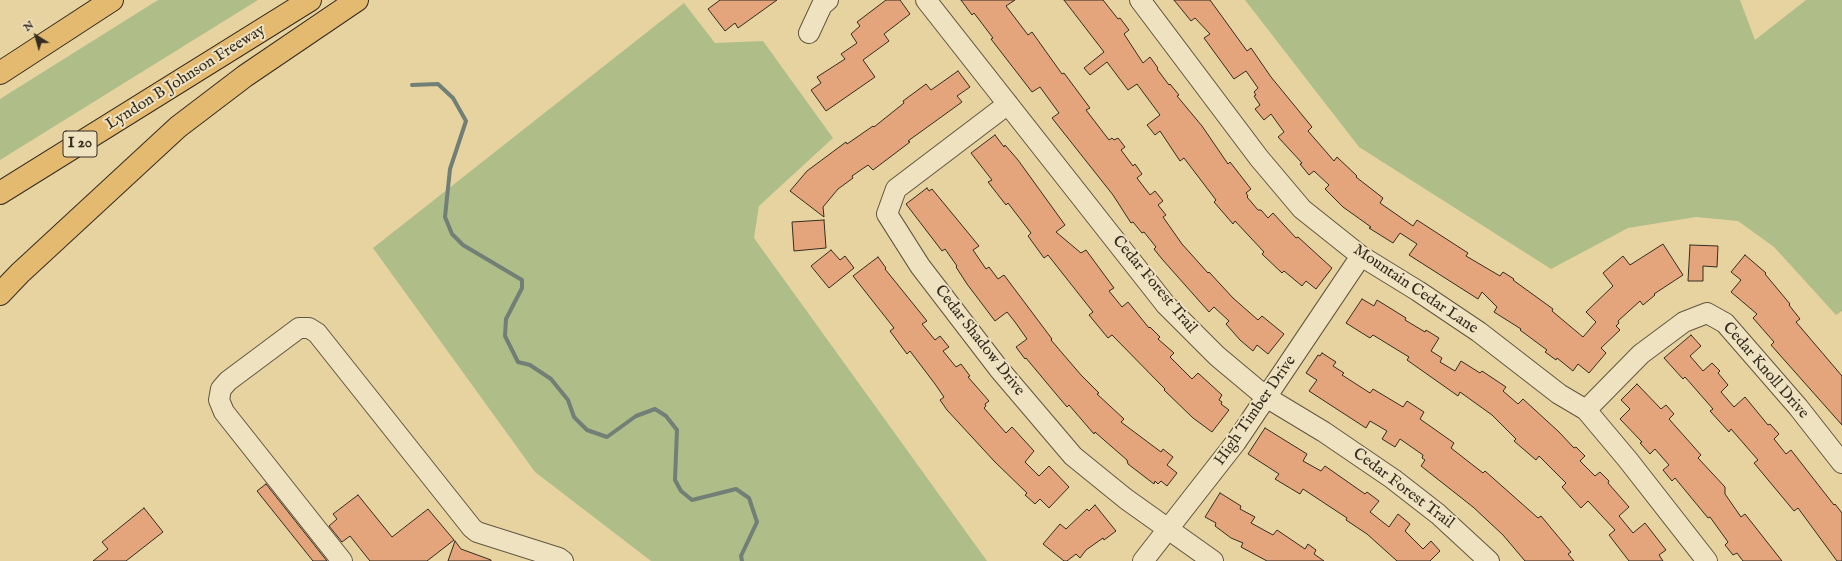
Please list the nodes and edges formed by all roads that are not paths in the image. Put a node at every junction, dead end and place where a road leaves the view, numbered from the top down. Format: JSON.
{"nodes":[{"id":1,"x":112,"y":0,"type":"edge"},
{"id":2,"x":310,"y":0,"type":"edge"},
{"id":3,"x":357,"y":0,"type":"edge"},
{"id":4,"x":828,"y":0,"type":"edge"},
{"id":5,"x":926,"y":0,"type":"edge"},
{"id":6,"x":1140,"y":0,"type":"edge"},
{"id":7,"x":85,"y":17,"type":"junction"},
{"id":8,"x":809,"y":33,"type":"dead end"},
{"id":9,"x":0,"y":67,"type":"edge"},
{"id":10,"x":0,"y":73,"type":"edge"},
{"id":11,"x":1008,"y":104,"type":"junction"},
{"id":12,"x":0,"y":193,"type":"edge"},
{"id":13,"x":1361,"y":256,"type":"junction"},
{"id":14,"x":0,"y":294,"type":"edge"},
{"id":15,"x":1266,"y":397,"type":"junction"},
{"id":16,"x":1586,"y":410,"type":"junction"},
{"id":17,"x":1842,"y":463,"type":"edge"},
{"id":18,"x":1168,"y":530,"type":"junction"},
{"id":19,"x":342,"y":561,"type":"edge"},
{"id":20,"x":564,"y":561,"type":"edge"},
{"id":21,"x":1143,"y":561,"type":"edge"},
{"id":22,"x":1213,"y":561,"type":"edge"},
{"id":23,"x":1490,"y":561,"type":"edge"},
{"id":24,"x":1707,"y":561,"type":"edge"}],
"edges":[{"from":1,"to":7,"type":"highway"},
{"from":2,"to":12,"type":"highway","name":"Lyndon B Johnson Freeway","number":"I 20"},
{"from":3,"to":14,"type":"highway"},
{"from":4,"to":8,"type":"street"},
{"from":5,"to":11,"type":"street","name":"Cedar Forest Trail"},
{"from":6,"to":13,"type":"street","name":"Mountain Cedar Lane"},
{"from":7,"to":9,"type":"highway"},
{"from":7,"to":10,"type":"highway"},
{"from":11,"to":15,"type":"street","name":"Cedar Forest Trail"},
{"from":11,"to":18,"type":"street","name":"Cedar Shadow Drive"},
{"from":13,"to":15,"type":"street","name":"High Timber Drive"},
{"from":13,"to":16,"type":"street","name":"Mountain Cedar Lane"},
{"from":15,"to":18,"type":"street","name":"High Timber Drive"},
{"from":15,"to":23,"type":"street","name":"Cedar Forest Trail"},
{"from":16,"to":17,"type":"street","name":"Cedar Knoll Drive"},
{"from":16,"to":24,"type":"street","name":"Mountain Cedar Lane"},
{"from":18,"to":21,"type":"street","name":"High Timber Drive"},
{"from":18,"to":22,"type":"street","name":"Cedar Shadow Drive"},
{"from":19,"to":20,"type":"street"}]}
